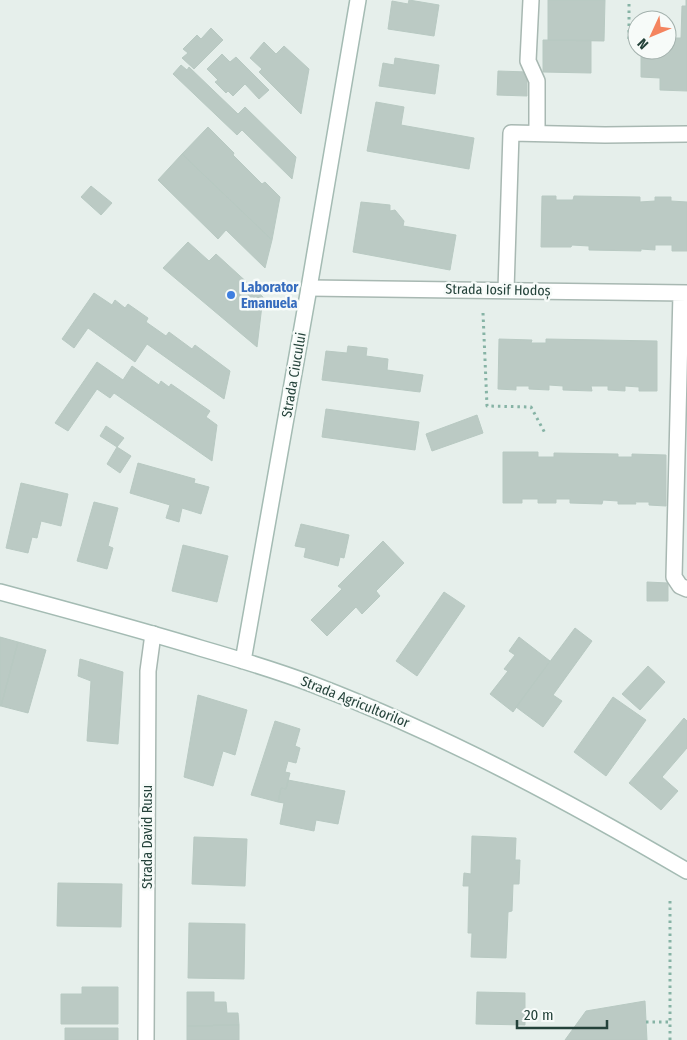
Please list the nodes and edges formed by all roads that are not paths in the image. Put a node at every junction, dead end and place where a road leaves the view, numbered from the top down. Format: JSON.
{"nodes":[{"id":1,"x":358,"y":0,"type":"edge"},
{"id":2,"x":531,"y":0,"type":"edge"},
{"id":3,"x":537,"y":133,"type":"junction"},
{"id":4,"x":687,"y":134,"type":"edge"},
{"id":5,"x":309,"y":288,"type":"junction"},
{"id":6,"x":506,"y":290,"type":"junction"},
{"id":7,"x":684,"y":293,"type":"edge"},
{"id":8,"x":687,"y":589,"type":"edge"},
{"id":9,"x":0,"y":592,"type":"edge"},
{"id":10,"x":153,"y":634,"type":"junction"},
{"id":11,"x":243,"y":661,"type":"junction"},
{"id":12,"x":687,"y":871,"type":"edge"},
{"id":13,"x":146,"y":1040,"type":"edge"}],
"edges":[{"from":1,"to":5,"type":"street","name":"Strada Ciucului"},
{"from":2,"to":3,"type":"street"},
{"from":3,"to":4,"type":"street"},
{"from":3,"to":6,"type":"street"},
{"from":5,"to":6,"type":"street","name":"Strada Iosif Hodoș"},
{"from":5,"to":11,"type":"street","name":"Strada Ciucului"},
{"from":6,"to":7,"type":"street","name":"Strada Iosif Hodoș"},
{"from":7,"to":8,"type":"street"},
{"from":9,"to":10,"type":"street","name":"Strada Agricultorilor"},
{"from":10,"to":11,"type":"street","name":"Strada Agricultorilor"},
{"from":10,"to":13,"type":"street","name":"Strada David Rusu"},
{"from":11,"to":12,"type":"street","name":"Strada Agricultorilor"}]}
